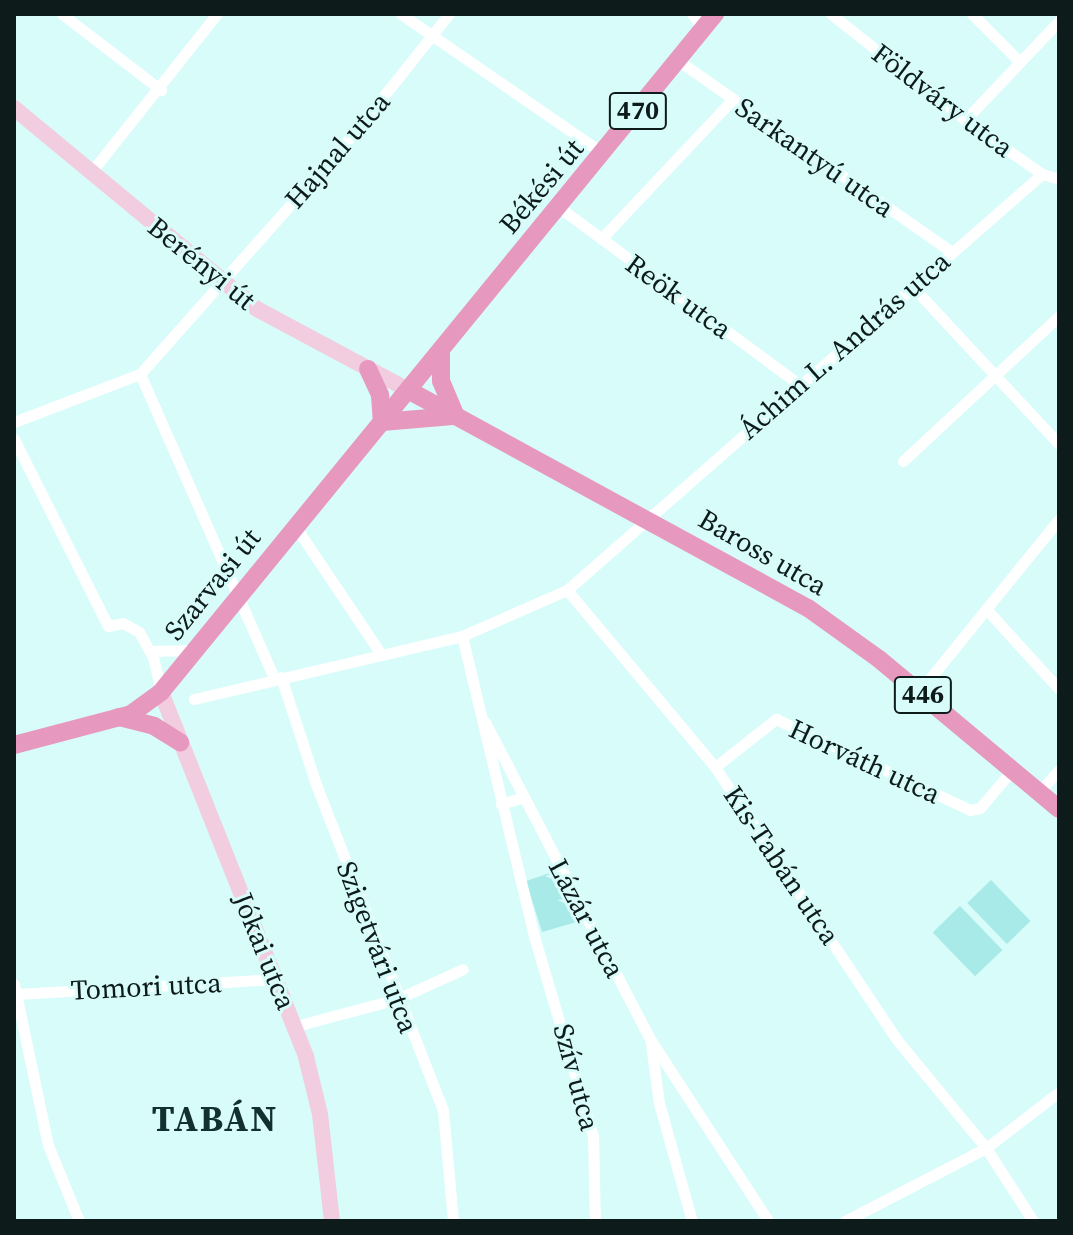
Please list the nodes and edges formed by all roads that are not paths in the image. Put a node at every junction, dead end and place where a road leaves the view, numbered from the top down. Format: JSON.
{"nodes":[{"id":1,"x":62,"y":14,"type":"edge"},
{"id":2,"x":217,"y":14,"type":"edge"},
{"id":3,"x":401,"y":14,"type":"edge"},
{"id":4,"x":449,"y":14,"type":"edge"},
{"id":5,"x":692,"y":14,"type":"edge"},
{"id":6,"x":715,"y":14,"type":"edge"},
{"id":7,"x":831,"y":14,"type":"edge"},
{"id":8,"x":972,"y":14,"type":"edge"},
{"id":9,"x":1059,"y":21,"type":"edge"},
{"id":10,"x":704,"y":30,"type":"junction"},
{"id":11,"x":433,"y":35,"type":"junction"},
{"id":12,"x":679,"y":61,"type":"junction"},
{"id":13,"x":1019,"y":61,"type":"junction"},
{"id":14,"x":161,"y":90,"type":"junction"},
{"id":15,"x":732,"y":100,"type":"junction"},
{"id":16,"x":14,"y":108,"type":"edge"},
{"id":17,"x":965,"y":120,"type":"junction"},
{"id":18,"x":604,"y":154,"type":"junction"},
{"id":19,"x":92,"y":171,"type":"junction"},
{"id":20,"x":1042,"y":174,"type":"junction"},
{"id":21,"x":1059,"y":179,"type":"edge"},
{"id":22,"x":560,"y":208,"type":"junction"},
{"id":23,"x":601,"y":239,"type":"junction"},
{"id":24,"x":952,"y":252,"type":"junction"},
{"id":25,"x":222,"y":283,"type":"junction"},
{"id":26,"x":913,"y":287,"type":"junction"},
{"id":27,"x":1059,"y":316,"type":"edge"},
{"id":28,"x":441,"y":351,"type":"junction"},
{"id":29,"x":368,"y":369,"type":"junction"},
{"id":30,"x":140,"y":374,"type":"junction"},
{"id":31,"x":994,"y":375,"type":"junction"},
{"id":32,"x":797,"y":383,"type":"junction"},
{"id":33,"x":408,"y":390,"type":"junction"},
{"id":34,"x":456,"y":416,"type":"junction"},
{"id":35,"x":14,"y":422,"type":"edge"},
{"id":36,"x":382,"y":422,"type":"junction"},
{"id":37,"x":14,"y":439,"type":"edge"},
{"id":38,"x":1059,"y":444,"type":"edge"},
{"id":39,"x":903,"y":461,"type":"dead end"},
{"id":40,"x":648,"y":519,"type":"junction"},
{"id":41,"x":1059,"y":519,"type":"edge"},
{"id":42,"x":295,"y":526,"type":"junction"},
{"id":43,"x":567,"y":590,"type":"junction"},
{"id":44,"x":238,"y":595,"type":"junction"},
{"id":45,"x":987,"y":610,"type":"junction"},
{"id":46,"x":462,"y":636,"type":"junction"},
{"id":47,"x":194,"y":650,"type":"junction"},
{"id":48,"x":150,"y":651,"type":"junction"},
{"id":49,"x":381,"y":654,"type":"junction"},
{"id":50,"x":277,"y":678,"type":"junction"},
{"id":51,"x":1059,"y":689,"type":"edge"},
{"id":52,"x":161,"y":692,"type":"junction"},
{"id":53,"x":919,"y":692,"type":"junction"},
{"id":54,"x":194,"y":699,"type":"dead end"},
{"id":55,"x":480,"y":714,"type":"junction"},
{"id":56,"x":119,"y":717,"type":"junction"},
{"id":57,"x":180,"y":742,"type":"junction"},
{"id":58,"x":14,"y":745,"type":"edge"},
{"id":59,"x":715,"y":767,"type":"junction"},
{"id":60,"x":1012,"y":770,"type":"junction"},
{"id":61,"x":1059,"y":770,"type":"edge"},
{"id":62,"x":1039,"y":792,"type":"junction"},
{"id":63,"x":524,"y":797,"type":"junction"},
{"id":64,"x":501,"y":804,"type":"junction"},
{"id":65,"x":1059,"y":809,"type":"edge"},
{"id":66,"x":534,"y":936,"type":"joint"},
{"id":67,"x":463,"y":969,"type":"dead end"},
{"id":68,"x":276,"y":979,"type":"junction"},
{"id":69,"x":15,"y":989,"type":"edge"},
{"id":70,"x":397,"y":999,"type":"junction"},
{"id":71,"x":296,"y":1026,"type":"junction"},
{"id":72,"x":650,"y":1039,"type":"junction"},
{"id":73,"x":1059,"y":1092,"type":"edge"},
{"id":74,"x":986,"y":1148,"type":"junction"},
{"id":75,"x":79,"y":1221,"type":"edge"},
{"id":76,"x":332,"y":1221,"type":"edge"},
{"id":77,"x":453,"y":1221,"type":"edge"},
{"id":78,"x":595,"y":1221,"type":"edge"},
{"id":79,"x":692,"y":1221,"type":"edge"},
{"id":80,"x":768,"y":1221,"type":"edge"},
{"id":81,"x":845,"y":1221,"type":"edge"},
{"id":82,"x":1033,"y":1221,"type":"edge"}],
"edges":[{"from":1,"to":14,"type":"street"},
{"from":2,"to":14,"type":"street"},
{"from":3,"to":11,"type":"street"},
{"from":4,"to":11,"type":"street","name":"Hajnal utca"},
{"from":5,"to":10,"type":"street"},
{"from":6,"to":10,"type":"main road","name":"Békési út","number":"470"},
{"from":7,"to":17,"type":"street","name":"Földváry utca"},
{"from":8,"to":13,"type":"street"},
{"from":9,"to":13,"type":"street"},
{"from":10,"to":12,"type":"main road","name":"Békési út","number":"470"},
{"from":11,"to":18,"type":"street"},
{"from":11,"to":25,"type":"street","name":"Hajnal utca"},
{"from":12,"to":15,"type":"street","name":"Sarkantyú utca"},
{"from":12,"to":18,"type":"main road","name":"Békési út","number":"470"},
{"from":13,"to":17,"type":"street"},
{"from":14,"to":19,"type":"street"},
{"from":15,"to":23,"type":"street"},
{"from":15,"to":24,"type":"street","name":"Sarkantyú utca"},
{"from":16,"to":19,"type":"main road","name":"Berényi út"},
{"from":17,"to":20,"type":"street","name":"Földváry utca"},
{"from":18,"to":22,"type":"main road","name":"Békési út","number":"470"},
{"from":19,"to":25,"type":"main road","name":"Berényi út"},
{"from":20,"to":21,"type":"street","name":"Földváry utca"},
{"from":20,"to":24,"type":"street","name":"Áchim L. András utca"},
{"from":22,"to":23,"type":"street","name":"Reök utca"},
{"from":22,"to":28,"type":"main road","name":"Békési út","number":"470"},
{"from":23,"to":32,"type":"street","name":"Reök utca"},
{"from":24,"to":26,"type":"street","name":"Áchim L. András utca"},
{"from":25,"to":29,"type":"main road","name":"Berényi út"},
{"from":25,"to":30,"type":"street","name":"Hajnal utca"},
{"from":26,"to":31,"type":"street"},
{"from":26,"to":32,"type":"street","name":"Áchim L. András utca"},
{"from":27,"to":31,"type":"street"},
{"from":28,"to":33,"type":"main road","name":"Békési út","number":"470"},
{"from":28,"to":34,"type":"main road"},
{"from":29,"to":33,"type":"main road","name":"Berényi út"},
{"from":29,"to":36,"type":"main road"},
{"from":30,"to":35,"type":"street"},
{"from":30,"to":44,"type":"street","name":"Szigetvári utca"},
{"from":31,"to":38,"type":"street"},
{"from":31,"to":39,"type":"street"},
{"from":32,"to":40,"type":"street","name":"Áchim L. András utca"},
{"from":33,"to":34,"type":"main road","name":"Baross utca","number":"446"},
{"from":33,"to":36,"type":"main road","name":"Szarvasi út"},
{"from":34,"to":36,"type":"main road"},
{"from":34,"to":40,"type":"main road","name":"Baross utca","number":"446"},
{"from":36,"to":42,"type":"main road","name":"Szarvasi út"},
{"from":37,"to":48,"type":"street"},
{"from":40,"to":43,"type":"street"},
{"from":40,"to":53,"type":"main road","name":"Baross utca","number":"446"},
{"from":41,"to":45,"type":"street"},
{"from":42,"to":44,"type":"main road","name":"Szarvasi út"},
{"from":42,"to":49,"type":"street"},
{"from":43,"to":46,"type":"street"},
{"from":43,"to":59,"type":"street","name":"Kis-Tabán utca"},
{"from":44,"to":47,"type":"main road","name":"Szarvasi út"},
{"from":44,"to":50,"type":"street","name":"Szigetvári utca"},
{"from":45,"to":51,"type":"street"},
{"from":45,"to":53,"type":"street"},
{"from":46,"to":49,"type":"street"},
{"from":46,"to":55,"type":"street","name":"Lázár utca"},
{"from":47,"to":48,"type":"street"},
{"from":47,"to":52,"type":"main road","name":"Szarvasi út"},
{"from":48,"to":52,"type":"street"},
{"from":49,"to":50,"type":"street"},
{"from":50,"to":54,"type":"street"},
{"from":50,"to":70,"type":"street","name":"Szigetvári utca"},
{"from":52,"to":56,"type":"main road","name":"Szarvasi út"},
{"from":52,"to":57,"type":"main road","name":"Jókai utca"},
{"from":53,"to":60,"type":"main road","name":"Baross utca","number":"446"},
{"from":55,"to":63,"type":"street","name":"Lázár utca"},
{"from":55,"to":64,"type":"street","name":"Lázár utca"},
{"from":56,"to":57,"type":"main road"},
{"from":56,"to":58,"type":"main road","name":"Szarvasi út"},
{"from":57,"to":68,"type":"main road","name":"Jókai utca"},
{"from":59,"to":60,"type":"street","name":"Horváth utca"},
{"from":59,"to":74,"type":"street","name":"Kis-Tabán utca"},
{"from":60,"to":62,"type":"main road","name":"Baross utca","number":"446"},
{"from":61,"to":62,"type":"street"},
{"from":62,"to":65,"type":"main road","name":"Baross utca","number":"446"},
{"from":63,"to":64,"type":"street"},
{"from":63,"to":72,"type":"street","name":"Lázár utca"},
{"from":64,"to":66,"type":"street","name":"Lázár utca"},
{"from":66,"to":78,"type":"street","name":"Szív utca"},
{"from":67,"to":70,"type":"street"},
{"from":68,"to":69,"type":"street","name":"Tomori utca"},
{"from":68,"to":71,"type":"main road","name":"Jókai utca"},
{"from":69,"to":75,"type":"street"},
{"from":70,"to":71,"type":"street"},
{"from":70,"to":77,"type":"street","name":"Szigetvári utca"},
{"from":71,"to":76,"type":"main road","name":"Jókai utca"},
{"from":72,"to":79,"type":"street","name":"Lázár utca"},
{"from":72,"to":80,"type":"street","name":"Lázár utca"},
{"from":73,"to":74,"type":"street"},
{"from":74,"to":81,"type":"street"},
{"from":74,"to":82,"type":"street","name":"Kis-Tabán utca"}]}
